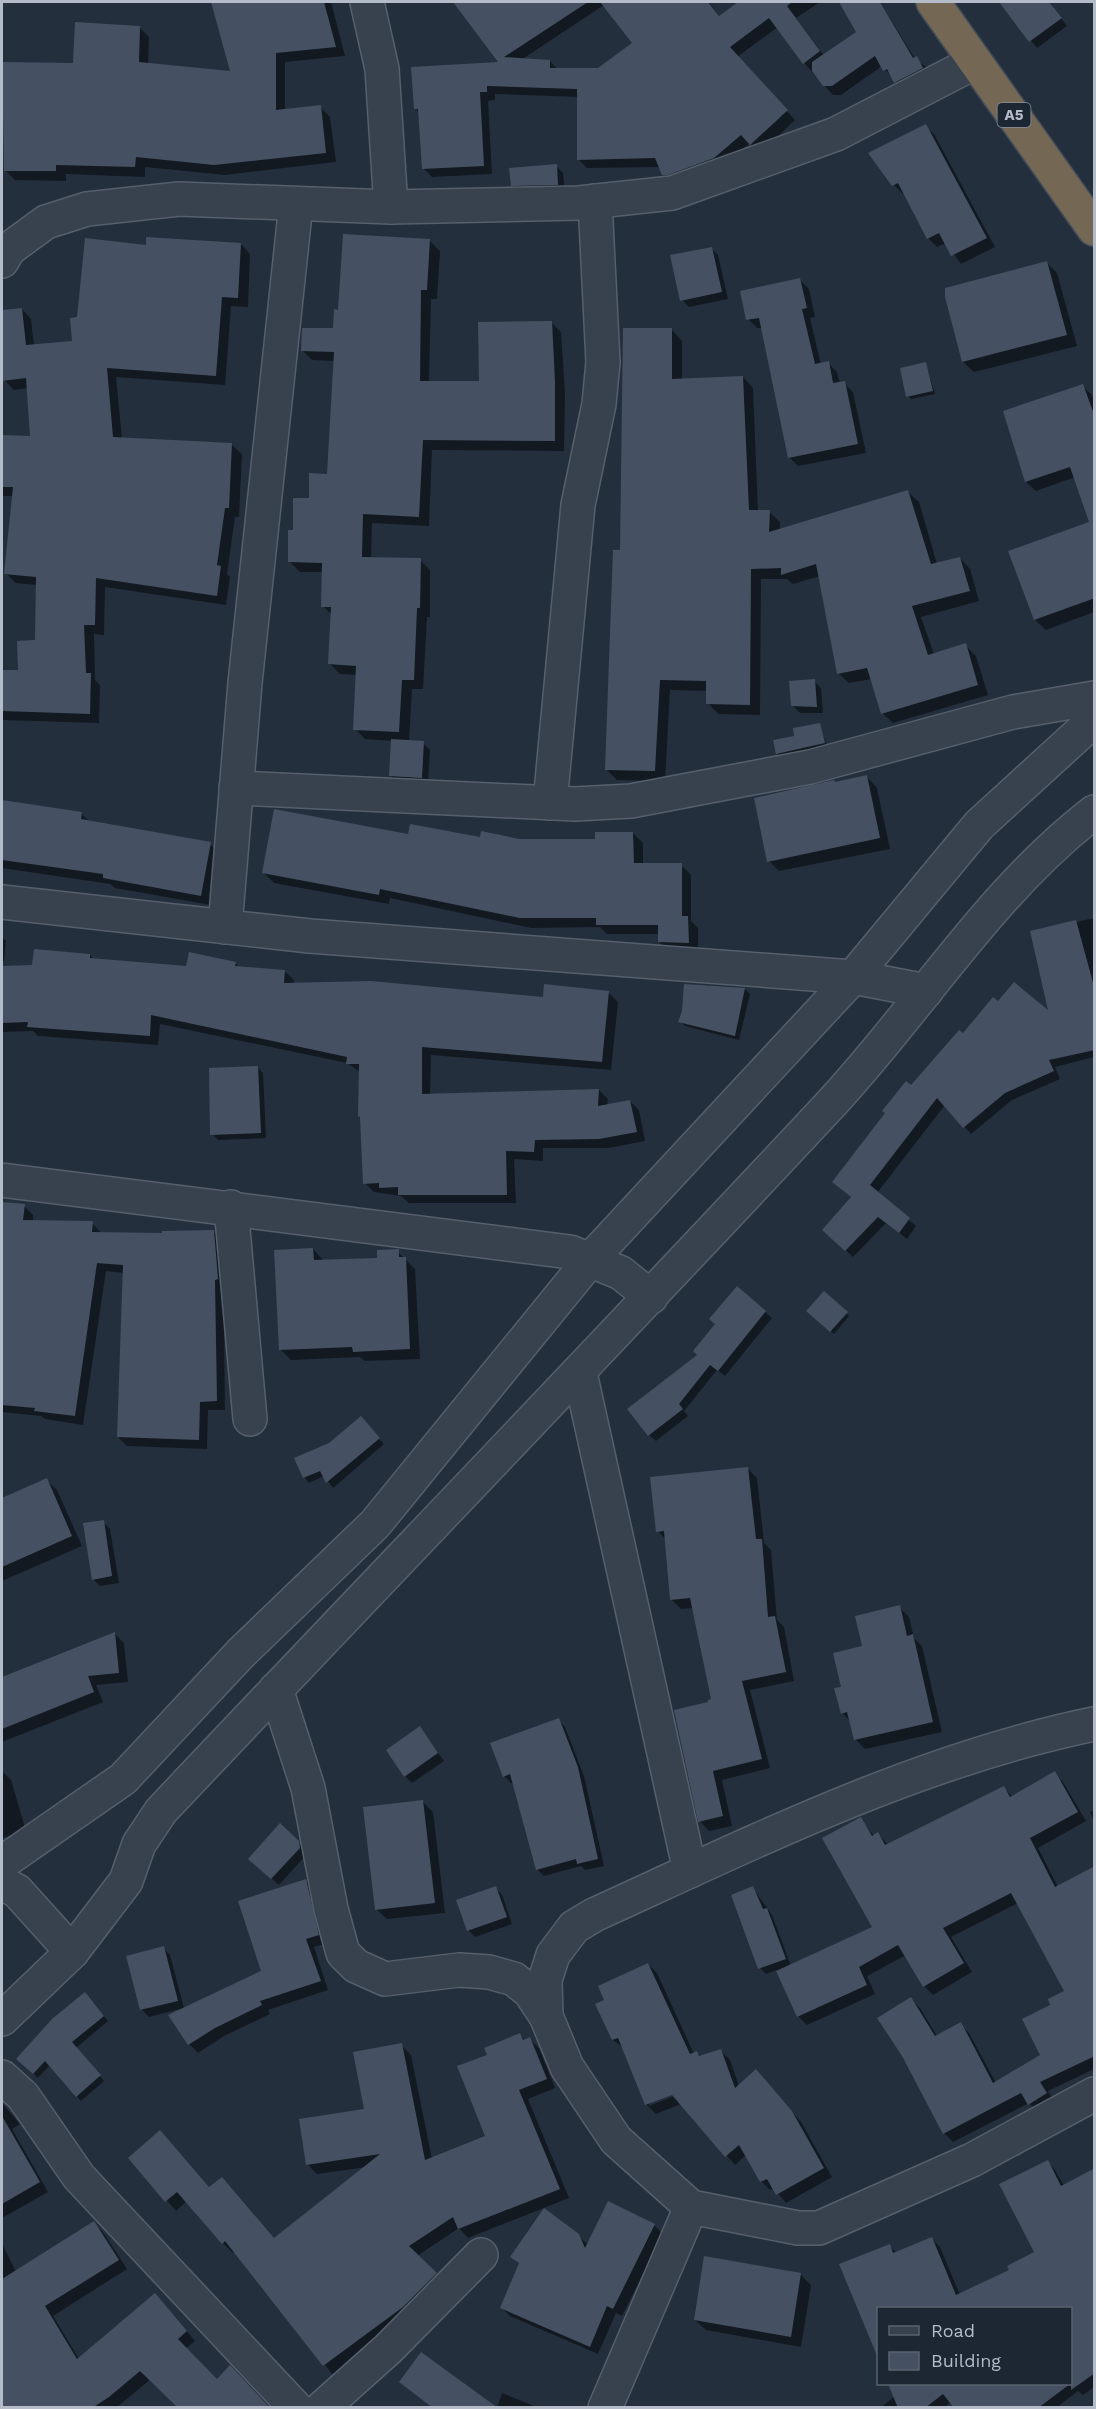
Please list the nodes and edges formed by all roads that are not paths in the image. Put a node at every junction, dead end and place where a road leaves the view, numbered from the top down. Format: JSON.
{"nodes":[{"id":1,"x":367,"y":2,"type":"edge"},
{"id":2,"x":933,"y":2,"type":"edge"},
{"id":3,"x":975,"y":62,"type":"junction"},
{"id":4,"x":595,"y":201,"type":"junction"},
{"id":5,"x":296,"y":204,"type":"junction"},
{"id":6,"x":391,"y":207,"type":"junction"},
{"id":7,"x":1095,"y":229,"type":"edge"},
{"id":8,"x":4,"y":247,"type":"edge"},
{"id":9,"x":1095,"y":698,"type":"edge"},
{"id":10,"x":1095,"y":720,"type":"edge"},
{"id":11,"x":237,"y":788,"type":"junction"},
{"id":12,"x":550,"y":803,"type":"junction"},
{"id":13,"x":1095,"y":812,"type":"edge"},
{"id":14,"x":2,"y":902,"type":"edge"},
{"id":15,"x":225,"y":927,"type":"junction"},
{"id":16,"x":853,"y":977,"type":"junction"},
{"id":17,"x":926,"y":991,"type":"junction"},
{"id":18,"x":2,"y":1180,"type":"edge"},
{"id":19,"x":231,"y":1207,"type":"junction"},
{"id":20,"x":590,"y":1260,"type":"junction"},
{"id":21,"x":651,"y":1297,"type":"junction"},
{"id":22,"x":580,"y":1373,"type":"junction"},
{"id":23,"x":250,"y":1419,"type":"dead end"},
{"id":24,"x":276,"y":1689,"type":"junction"},
{"id":25,"x":1095,"y":1724,"type":"edge"},
{"id":26,"x":123,"y":1779,"type":"junction"},
{"id":27,"x":161,"y":1812,"type":"junction"},
{"id":28,"x":2,"y":1863,"type":"edge"},
{"id":29,"x":690,"y":1871,"type":"junction"},
{"id":30,"x":2,"y":1883,"type":"edge"},
{"id":31,"x":72,"y":1952,"type":"junction"},
{"id":32,"x":546,"y":2016,"type":"junction"},
{"id":33,"x":2,"y":2019,"type":"edge"},
{"id":34,"x":2,"y":2077,"type":"edge"},
{"id":35,"x":1091,"y":2106,"type":"edge"},
{"id":36,"x":691,"y":2207,"type":"junction"},
{"id":37,"x":481,"y":2256,"type":"dead end"},
{"id":38,"x":296,"y":2408,"type":"edge"},
{"id":39,"x":322,"y":2408,"type":"edge"},
{"id":40,"x":605,"y":2408,"type":"edge"}],
"edges":[{"from":1,"to":6,"type":"street"},
{"from":2,"to":3,"type":"highway","number":"A5"},
{"from":3,"to":4,"type":"street"},
{"from":3,"to":7,"type":"highway","number":"A5"},
{"from":4,"to":6,"type":"street"},
{"from":4,"to":12,"type":"street"},
{"from":5,"to":6,"type":"street"},
{"from":5,"to":8,"type":"street"},
{"from":5,"to":11,"type":"street"},
{"from":9,"to":12,"type":"street"},
{"from":10,"to":16,"type":"street"},
{"from":11,"to":12,"type":"street"},
{"from":11,"to":15,"type":"street"},
{"from":13,"to":17,"type":"street"},
{"from":14,"to":15,"type":"street"},
{"from":15,"to":16,"type":"street"},
{"from":16,"to":17,"type":"street"},
{"from":16,"to":20,"type":"street"},
{"from":17,"to":21,"type":"street"},
{"from":18,"to":19,"type":"street"},
{"from":19,"to":20,"type":"street"},
{"from":19,"to":23,"type":"street"},
{"from":20,"to":21,"type":"street"},
{"from":20,"to":26,"type":"street"},
{"from":21,"to":22,"type":"street"},
{"from":22,"to":24,"type":"street"},
{"from":22,"to":29,"type":"street"},
{"from":24,"to":27,"type":"street"},
{"from":24,"to":32,"type":"street"},
{"from":25,"to":29,"type":"street"},
{"from":26,"to":27,"type":"street"},
{"from":26,"to":28,"type":"street"},
{"from":27,"to":31,"type":"street"},
{"from":29,"to":32,"type":"street"},
{"from":30,"to":31,"type":"street"},
{"from":31,"to":33,"type":"street"},
{"from":32,"to":36,"type":"street"},
{"from":34,"to":38,"type":"street"},
{"from":35,"to":36,"type":"street"},
{"from":36,"to":40,"type":"street"},
{"from":37,"to":39,"type":"street"}]}
